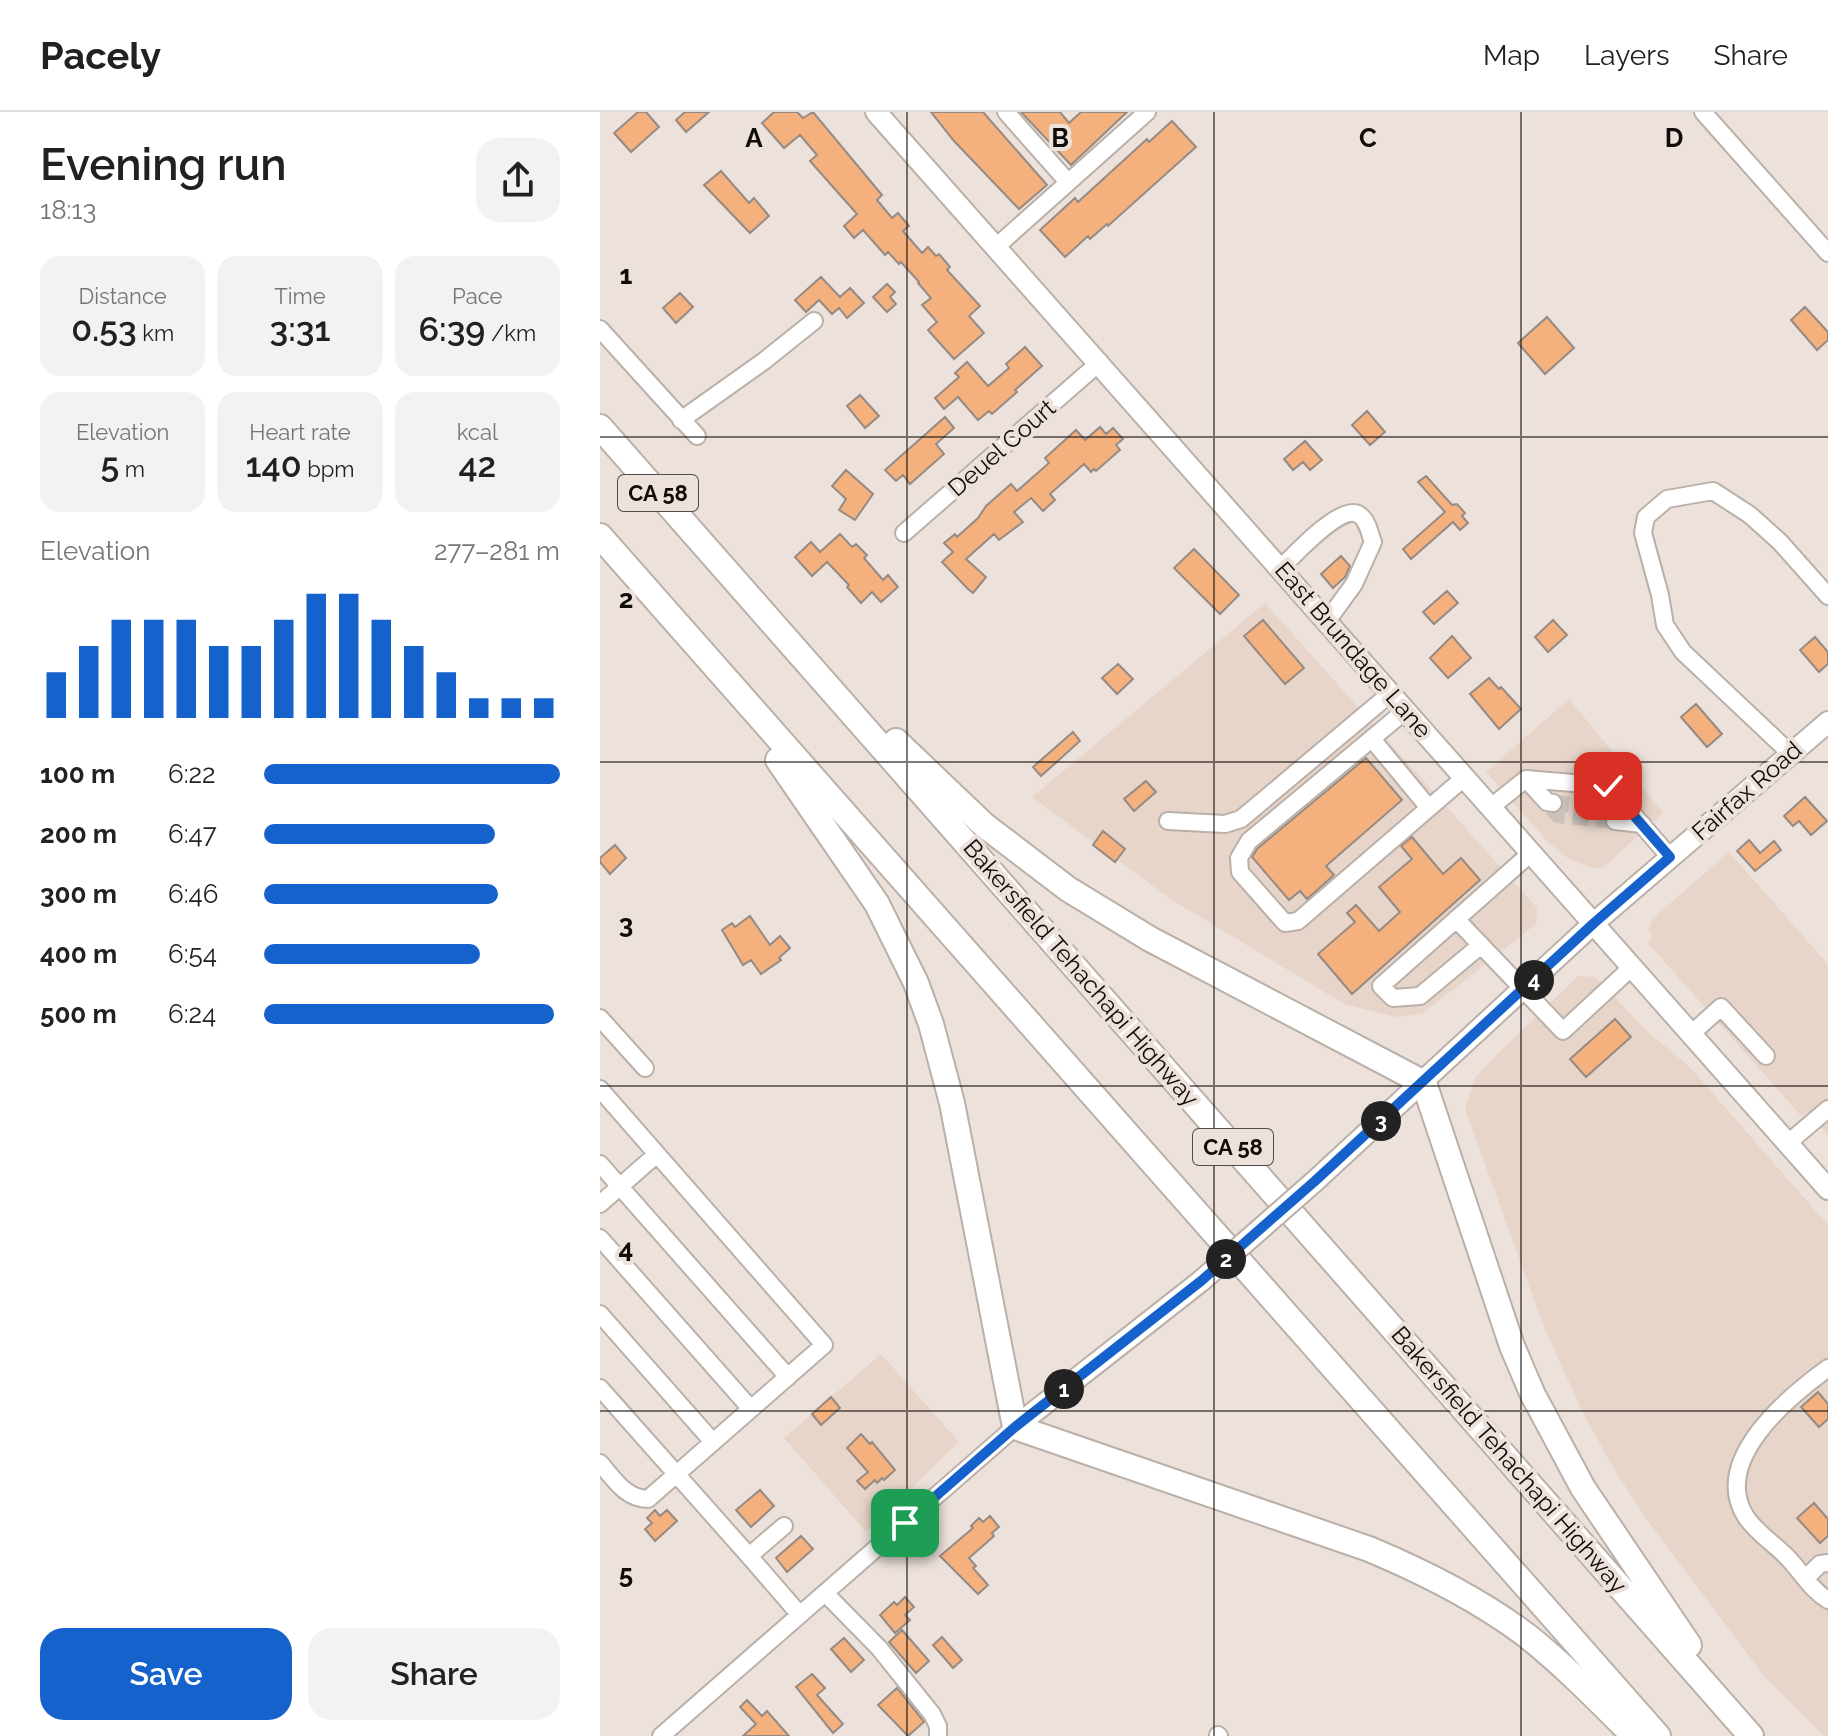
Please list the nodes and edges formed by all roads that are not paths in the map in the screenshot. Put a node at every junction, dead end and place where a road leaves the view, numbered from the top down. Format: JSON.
{"nodes":[{"id":1,"x":876,"y":112,"type":"edge"},
{"id":2,"x":1006,"y":112,"type":"edge"},
{"id":3,"x":1147,"y":112,"type":"edge"},
{"id":4,"x":1703,"y":112,"type":"edge"},
{"id":5,"x":1067,"y":181,"type":"junction"},
{"id":6,"x":996,"y":247,"type":"junction"},
{"id":7,"x":1828,"y":253,"type":"edge"},
{"id":8,"x":814,"y":321,"type":"dead end"},
{"id":9,"x":600,"y":329,"type":"edge"},
{"id":10,"x":1100,"y":362,"type":"junction"},
{"id":11,"x":681,"y":420,"type":"junction"},
{"id":12,"x":600,"y":427,"type":"edge"},
{"id":13,"x":697,"y":436,"type":"dead end"},
{"id":14,"x":904,"y":533,"type":"dead end"},
{"id":15,"x":600,"y":536,"type":"edge"},
{"id":16,"x":715,"y":558,"type":"junction"},
{"id":17,"x":1281,"y":568,"type":"junction"},
{"id":18,"x":1828,"y":596,"type":"edge"},
{"id":19,"x":1327,"y":621,"type":"junction"},
{"id":20,"x":705,"y":657,"type":"junction"},
{"id":21,"x":1391,"y":693,"type":"junction"},
{"id":22,"x":1406,"y":710,"type":"junction"},
{"id":23,"x":1828,"y":722,"type":"edge"},
{"id":24,"x":1372,"y":739,"type":"junction"},
{"id":25,"x":1791,"y":754,"type":"junction"},
{"id":26,"x":1465,"y":777,"type":"junction"},
{"id":27,"x":1526,"y":779,"type":"junction"},
{"id":28,"x":1550,"y":804,"type":"tunnel mouth"},
{"id":29,"x":1491,"y":807,"type":"junction"},
{"id":30,"x":1429,"y":808,"type":"junction"},
{"id":31,"x":1168,"y":821,"type":"dead end"},
{"id":32,"x":1532,"y":852,"type":"junction"},
{"id":33,"x":1670,"y":857,"type":"junction"},
{"id":34,"x":1456,"y":919,"type":"junction"},
{"id":35,"x":1594,"y":923,"type":"junction"},
{"id":36,"x":1481,"y":945,"type":"junction"},
{"id":37,"x":1632,"y":967,"type":"junction"},
{"id":38,"x":1524,"y":990,"type":"junction"},
{"id":39,"x":600,"y":1018,"type":"edge"},
{"id":40,"x":1691,"y":1034,"type":"junction"},
{"id":41,"x":1766,"y":1056,"type":"dead end"},
{"id":42,"x":645,"y":1068,"type":"dead end"},
{"id":43,"x":1424,"y":1083,"type":"junction"},
{"id":44,"x":600,"y":1089,"type":"edge"},
{"id":45,"x":1828,"y":1109,"type":"edge"},
{"id":46,"x":1788,"y":1143,"type":"junction"},
{"id":47,"x":657,"y":1154,"type":"junction"},
{"id":48,"x":600,"y":1164,"type":"edge"},
{"id":49,"x":620,"y":1187,"type":"junction"},
{"id":50,"x":1828,"y":1189,"type":"edge"},
{"id":51,"x":600,"y":1204,"type":"edge"},
{"id":52,"x":600,"y":1238,"type":"edge"},
{"id":53,"x":600,"y":1314,"type":"edge"},
{"id":54,"x":1828,"y":1368,"type":"edge"},
{"id":55,"x":788,"y":1377,"type":"junction"},
{"id":56,"x":600,"y":1388,"type":"edge"},
{"id":57,"x":751,"y":1409,"type":"junction"},
{"id":58,"x":1015,"y":1427,"type":"junction"},
{"id":59,"x":713,"y":1442,"type":"junction"},
{"id":60,"x":600,"y":1463,"type":"edge"},
{"id":61,"x":677,"y":1474,"type":"junction"},
{"id":62,"x":784,"y":1526,"type":"dead end"},
{"id":63,"x":749,"y":1556,"type":"junction"},
{"id":64,"x":1828,"y":1563,"type":"edge"},
{"id":65,"x":1807,"y":1577,"type":"junction"},
{"id":66,"x":825,"y":1593,"type":"junction"},
{"id":67,"x":1828,"y":1600,"type":"edge"},
{"id":68,"x":800,"y":1615,"type":"junction"},
{"id":69,"x":662,"y":1736,"type":"edge"},
{"id":70,"x":938,"y":1736,"type":"edge"},
{"id":71,"x":1634,"y":1736,"type":"edge"},
{"id":72,"x":1658,"y":1736,"type":"edge"},
{"id":73,"x":1752,"y":1736,"type":"edge"}],
"edges":[{"from":1,"to":6,"type":"main road","name":"East Brundage Lane"},
{"from":2,"to":5,"type":"street"},
{"from":3,"to":5,"type":"street"},
{"from":4,"to":7,"type":"street"},
{"from":5,"to":6,"type":"street"},
{"from":6,"to":10,"type":"main road","name":"East Brundage Lane"},
{"from":8,"to":11,"type":"street"},
{"from":9,"to":11,"type":"street"},
{"from":10,"to":14,"type":"street","name":"Deuel Court"},
{"from":10,"to":17,"type":"main road","name":"East Brundage Lane"},
{"from":11,"to":13,"type":"street"},
{"from":12,"to":16,"type":"highway","name":"Bakersfield Tehachapi Highway","number":"CA 58"},
{"from":15,"to":20,"type":"highway","number":"CA 58"},
{"from":16,"to":43,"type":"highway"},
{"from":16,"to":73,"type":"highway","name":"Bakersfield Tehachapi Highway","number":"CA 58"},
{"from":17,"to":19,"type":"main road","name":"East Brundage Lane"},
{"from":17,"to":19,"type":"street"},
{"from":18,"to":25,"type":"street"},
{"from":19,"to":21,"type":"main road","name":"East Brundage Lane"},
{"from":20,"to":58,"type":"highway"},
{"from":20,"to":72,"type":"highway","number":"CA 58"},
{"from":21,"to":22,"type":"main road","name":"East Brundage Lane"},
{"from":21,"to":31,"type":"street"},
{"from":22,"to":24,"type":"street"},
{"from":22,"to":26,"type":"main road","name":"East Brundage Lane"},
{"from":23,"to":25,"type":"main road","name":"Fairfax Road"},
{"from":24,"to":30,"type":"street"},
{"from":24,"to":30,"type":"street"},
{"from":25,"to":33,"type":"main road","name":"Fairfax Road"},
{"from":26,"to":29,"type":"main road","name":"East Brundage Lane"},
{"from":26,"to":30,"type":"street"},
{"from":27,"to":28,"type":"street"},
{"from":27,"to":29,"type":"street"},
{"from":27,"to":33,"type":"street"},
{"from":29,"to":32,"type":"main road","name":"East Brundage Lane"},
{"from":32,"to":34,"type":"street"},
{"from":32,"to":35,"type":"main road","name":"East Brundage Lane"},
{"from":33,"to":35,"type":"main road","name":"Fairfax Road"},
{"from":34,"to":36,"type":"street"},
{"from":34,"to":36,"type":"street"},
{"from":35,"to":37,"type":"main road","name":"East Brundage Lane"},
{"from":35,"to":38,"type":"main road","name":"Fairfax Road"},
{"from":36,"to":38,"type":"street"},
{"from":37,"to":38,"type":"street"},
{"from":37,"to":40,"type":"main road","name":"East Brundage Lane"},
{"from":38,"to":43,"type":"main road","name":"Fairfax Road"},
{"from":39,"to":42,"type":"street"},
{"from":40,"to":41,"type":"street"},
{"from":40,"to":46,"type":"main road","name":"East Brundage Lane"},
{"from":43,"to":58,"type":"main road","name":"Fairfax Road","bridge":true},
{"from":43,"to":73,"type":"highway"},
{"from":44,"to":47,"type":"street"},
{"from":45,"to":46,"type":"street"},
{"from":46,"to":50,"type":"main road","name":"East Brundage Lane"},
{"from":47,"to":49,"type":"street"},
{"from":47,"to":55,"type":"street"},
{"from":48,"to":49,"type":"street"},
{"from":49,"to":51,"type":"street"},
{"from":49,"to":55,"type":"street"},
{"from":52,"to":57,"type":"street"},
{"from":53,"to":59,"type":"street"},
{"from":54,"to":65,"type":"street"},
{"from":55,"to":57,"type":"street"},
{"from":56,"to":61,"type":"street"},
{"from":57,"to":59,"type":"street"},
{"from":58,"to":66,"type":"street"},
{"from":58,"to":71,"type":"highway"},
{"from":59,"to":61,"type":"street"},
{"from":60,"to":61,"type":"street"},
{"from":61,"to":63,"type":"street"},
{"from":62,"to":63,"type":"street"},
{"from":63,"to":68,"type":"street"},
{"from":64,"to":65,"type":"street"},
{"from":65,"to":67,"type":"street"},
{"from":66,"to":68,"type":"street"},
{"from":66,"to":70,"type":"street"},
{"from":68,"to":69,"type":"street"}]}
